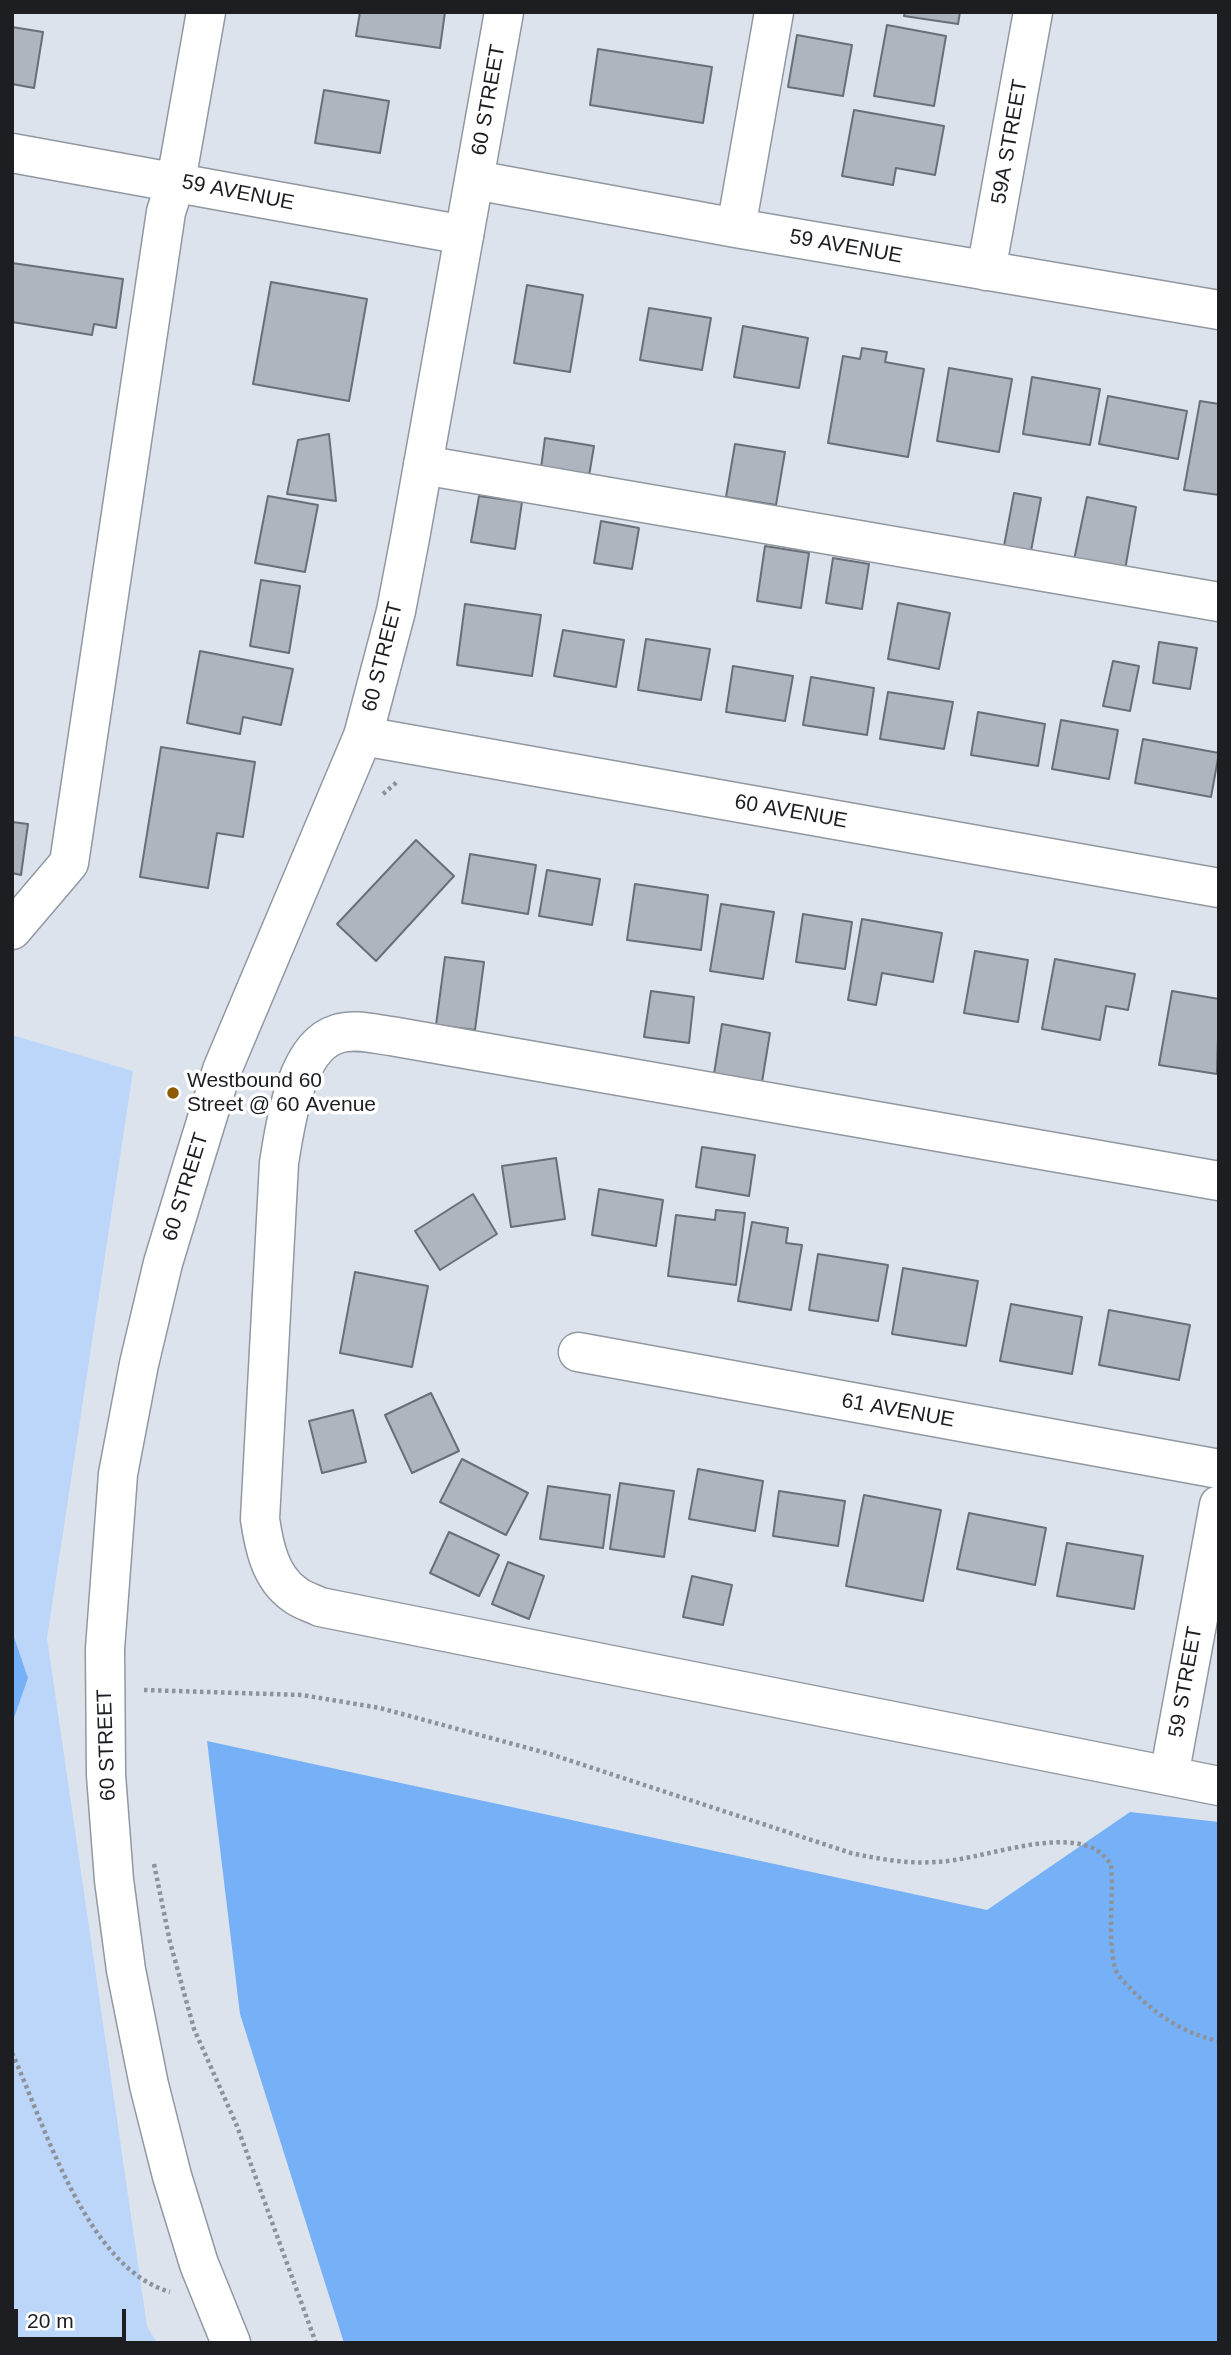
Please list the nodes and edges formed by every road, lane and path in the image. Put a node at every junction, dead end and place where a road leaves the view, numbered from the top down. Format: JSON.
{"nodes":[{"id":1,"x":206,"y":12,"type":"edge"},
{"id":2,"x":504,"y":12,"type":"edge"},
{"id":3,"x":774,"y":12,"type":"edge"},
{"id":4,"x":1033,"y":12,"type":"edge"},
{"id":5,"x":12,"y":153,"type":"edge"},
{"id":6,"x":475,"y":180,"type":"junction"},
{"id":7,"x":176,"y":181,"type":"junction"},
{"id":8,"x":736,"y":228,"type":"junction"},
{"id":9,"x":464,"y":235,"type":"junction"},
{"id":10,"x":986,"y":271,"type":"junction"},
{"id":11,"x":1219,"y":310,"type":"edge"},
{"id":12,"x":423,"y":465,"type":"junction"},
{"id":13,"x":1219,"y":602,"type":"edge"},
{"id":14,"x":363,"y":736,"type":"junction"},
{"id":15,"x":397,"y":782,"type":"dead end"},
{"id":16,"x":379,"y":800,"type":"dead end"},
{"id":17,"x":1219,"y":888,"type":"edge"},
{"id":18,"x":12,"y":930,"type":"edge"},
{"id":19,"x":1219,"y":1181,"type":"edge"},
{"id":20,"x":578,"y":1352,"type":"dead end"},
{"id":21,"x":1219,"y":1469,"type":"edge"},
{"id":22,"x":1219,"y":1505,"type":"edge"},
{"id":23,"x":141,"y":1679,"type":"dead end"},
{"id":24,"x":142,"y":1690,"type":"junction"},
{"id":25,"x":142,"y":1701,"type":"dead end"},
{"id":26,"x":1169,"y":1776,"type":"junction"},
{"id":27,"x":1219,"y":1786,"type":"edge"},
{"id":28,"x":153,"y":1858,"type":"dead end"},
{"id":29,"x":1219,"y":2041,"type":"edge"},
{"id":30,"x":12,"y":2053,"type":"edge"},
{"id":31,"x":174,"y":2293,"type":"dead end"},
{"id":32,"x":231,"y":2343,"type":"edge"},
{"id":33,"x":316,"y":2343,"type":"edge"}],
"edges":[{"from":1,"to":7,"type":"street"},
{"from":2,"to":6,"type":"street","name":"60 STREET"},
{"from":3,"to":8,"type":"street"},
{"from":4,"to":10,"type":"street","name":"59A STREET"},
{"from":5,"to":7,"type":"street","name":"59 AVENUE"},
{"from":6,"to":8,"type":"street","name":"59 AVENUE"},
{"from":6,"to":9,"type":"street","name":"60 STREET"},
{"from":7,"to":9,"type":"street","name":"59 AVENUE"},
{"from":7,"to":18,"type":"street"},
{"from":8,"to":10,"type":"street","name":"59 AVENUE"},
{"from":9,"to":12,"type":"street","name":"60 STREET"},
{"from":10,"to":11,"type":"street","name":"59 AVENUE"},
{"from":12,"to":13,"type":"street"},
{"from":12,"to":14,"type":"street","name":"60 STREET"},
{"from":14,"to":17,"type":"street","name":"60 AVENUE"},
{"from":14,"to":32,"type":"street","name":"60 STREET"},
{"from":15,"to":16,"type":"path"},
{"from":19,"to":26,"type":"street"},
{"from":20,"to":21,"type":"street","name":"61 AVENUE"},
{"from":22,"to":26,"type":"street","name":"59 STREET"},
{"from":23,"to":24,"type":"path"},
{"from":24,"to":25,"type":"path"},
{"from":24,"to":29,"type":"path"},
{"from":26,"to":27,"type":"street"},
{"from":28,"to":33,"type":"path"},
{"from":30,"to":31,"type":"path"}]}
